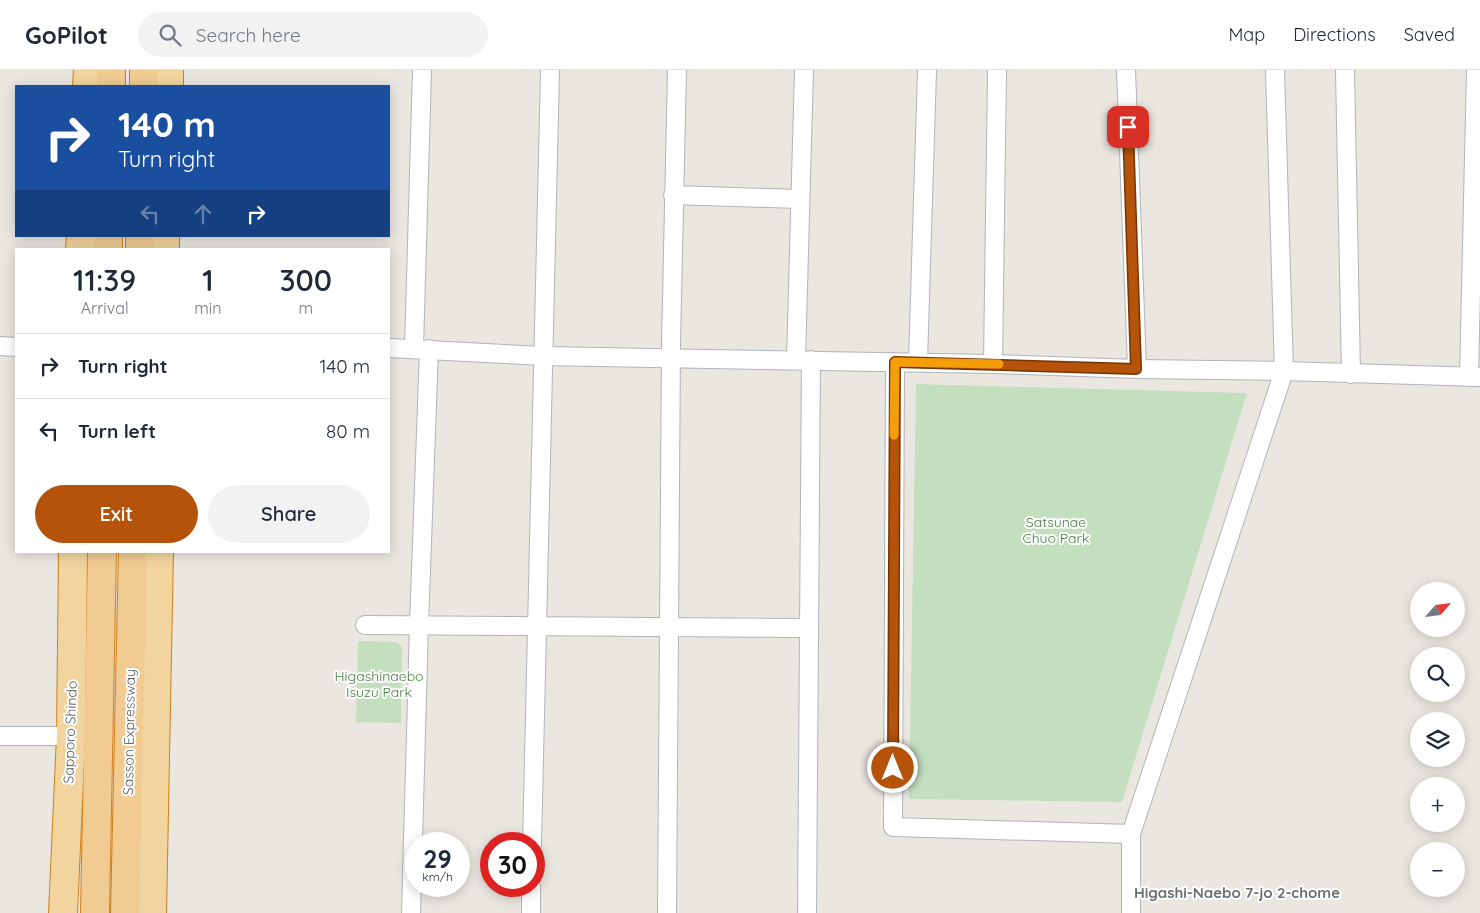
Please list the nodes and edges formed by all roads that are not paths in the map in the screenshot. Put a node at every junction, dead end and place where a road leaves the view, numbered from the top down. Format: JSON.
{"nodes":[{"id":1,"x":88,"y":70,"type":"edge"},
{"id":2,"x":112,"y":70,"type":"edge"},
{"id":3,"x":144,"y":70,"type":"edge"},
{"id":4,"x":169,"y":70,"type":"edge"},
{"id":5,"x":422,"y":70,"type":"edge"},
{"id":6,"x":550,"y":70,"type":"edge"},
{"id":7,"x":677,"y":70,"type":"edge"},
{"id":8,"x":804,"y":70,"type":"edge"},
{"id":9,"x":927,"y":70,"type":"edge"},
{"id":10,"x":997,"y":70,"type":"edge"},
{"id":11,"x":1126,"y":70,"type":"edge"},
{"id":12,"x":1275,"y":70,"type":"edge"},
{"id":13,"x":1345,"y":70,"type":"edge"},
{"id":14,"x":1476,"y":70,"type":"edge"},
{"id":15,"x":87,"y":85,"type":"edge"},
{"id":16,"x":111,"y":85,"type":"edge"},
{"id":17,"x":144,"y":85,"type":"edge"},
{"id":18,"x":169,"y":85,"type":"edge"},
{"id":19,"x":673,"y":195,"type":"junction"},
{"id":20,"x":799,"y":199,"type":"junction"},
{"id":21,"x":0,"y":346,"type":"edge"},
{"id":22,"x":15,"y":347,"type":"edge"},
{"id":23,"x":390,"y":348,"type":"edge"},
{"id":24,"x":422,"y":349,"type":"junction"},
{"id":25,"x":543,"y":356,"type":"junction"},
{"id":26,"x":671,"y":358,"type":"junction"},
{"id":27,"x":804,"y":360,"type":"junction"},
{"id":28,"x":895,"y":362,"type":"junction"},
{"id":29,"x":918,"y":362,"type":"junction"},
{"id":30,"x":993,"y":364,"type":"junction"},
{"id":31,"x":1136,"y":369,"type":"junction"},
{"id":32,"x":1284,"y":371,"type":"junction"},
{"id":33,"x":1351,"y":374,"type":"junction"},
{"id":34,"x":1474,"y":377,"type":"edge"},
{"id":35,"x":73,"y":553,"type":"edge"},
{"id":36,"x":102,"y":553,"type":"edge"},
{"id":37,"x":133,"y":553,"type":"edge"},
{"id":38,"x":159,"y":553,"type":"edge"},
{"id":39,"x":365,"y":625,"type":"dead end"},
{"id":40,"x":419,"y":625,"type":"junction"},
{"id":41,"x":538,"y":627,"type":"junction"},
{"id":42,"x":669,"y":628,"type":"junction"},
{"id":43,"x":809,"y":628,"type":"junction"},
{"id":44,"x":0,"y":736,"type":"edge"},
{"id":45,"x":71,"y":736,"type":"junction"},
{"id":46,"x":532,"y":832,"type":"edge"},
{"id":47,"x":1131,"y":834,"type":"junction"},
{"id":48,"x":532,"y":897,"type":"edge"},
{"id":49,"x":63,"y":913,"type":"edge"},
{"id":50,"x":95,"y":913,"type":"edge"},
{"id":51,"x":125,"y":913,"type":"edge"},
{"id":52,"x":152,"y":913,"type":"edge"},
{"id":53,"x":411,"y":913,"type":"edge"},
{"id":54,"x":531,"y":913,"type":"edge"},
{"id":55,"x":667,"y":913,"type":"edge"},
{"id":56,"x":807,"y":913,"type":"edge"},
{"id":57,"x":1131,"y":913,"type":"edge"}],
"edges":[{"from":1,"to":15,"type":"highway"},
{"from":2,"to":16,"type":"highway"},
{"from":3,"to":17,"type":"highway"},
{"from":4,"to":18,"type":"highway"},
{"from":5,"to":24,"type":"street"},
{"from":6,"to":25,"type":"street"},
{"from":7,"to":19,"type":"street"},
{"from":8,"to":20,"type":"street"},
{"from":9,"to":29,"type":"street"},
{"from":10,"to":30,"type":"street"},
{"from":11,"to":31,"type":"street"},
{"from":12,"to":32,"type":"street"},
{"from":13,"to":33,"type":"street"},
{"from":14,"to":34,"type":"street"},
{"from":19,"to":20,"type":"street"},
{"from":19,"to":26,"type":"street"},
{"from":20,"to":27,"type":"street"},
{"from":21,"to":22,"type":"street"},
{"from":23,"to":24,"type":"street"},
{"from":24,"to":25,"type":"street"},
{"from":24,"to":40,"type":"street"},
{"from":25,"to":26,"type":"street"},
{"from":25,"to":41,"type":"street"},
{"from":26,"to":27,"type":"street"},
{"from":26,"to":42,"type":"street"},
{"from":27,"to":28,"type":"street"},
{"from":27,"to":43,"type":"street"},
{"from":28,"to":29,"type":"street"},
{"from":28,"to":47,"type":"street"},
{"from":29,"to":30,"type":"street"},
{"from":30,"to":31,"type":"street"},
{"from":31,"to":32,"type":"street"},
{"from":32,"to":33,"type":"street"},
{"from":32,"to":47,"type":"street"},
{"from":33,"to":34,"type":"street"},
{"from":35,"to":45,"type":"highway","name":"Sapporo Shindo"},
{"from":36,"to":50,"type":"highway"},
{"from":37,"to":51,"type":"highway","name":"Sasson Expressway"},
{"from":38,"to":52,"type":"highway"},
{"from":39,"to":40,"type":"street"},
{"from":40,"to":41,"type":"street"},
{"from":40,"to":53,"type":"street"},
{"from":41,"to":42,"type":"street"},
{"from":41,"to":46,"type":"street"},
{"from":42,"to":43,"type":"street"},
{"from":42,"to":55,"type":"street"},
{"from":43,"to":56,"type":"street"},
{"from":44,"to":45,"type":"street"},
{"from":45,"to":49,"type":"highway","name":"Sapporo Shindo"},
{"from":47,"to":57,"type":"street"},
{"from":48,"to":54,"type":"street"}]}
